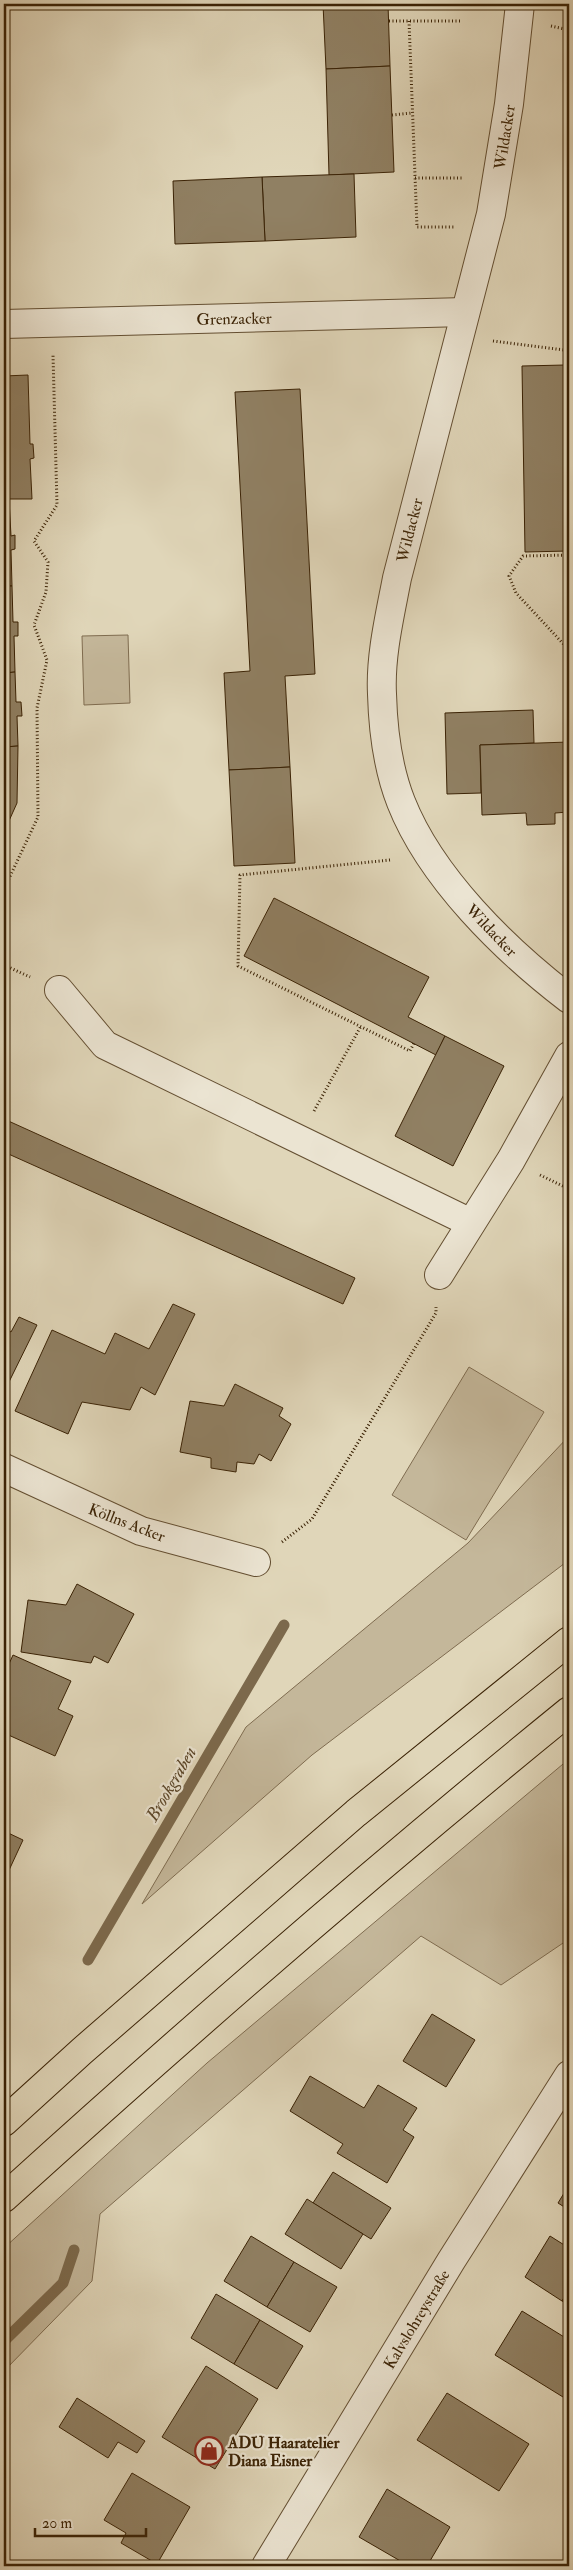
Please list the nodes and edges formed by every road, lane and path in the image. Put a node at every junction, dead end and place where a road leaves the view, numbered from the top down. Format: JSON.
{"nodes":[{"id":1,"x":520,"y":4,"type":"edge"},
{"id":2,"x":389,"y":21,"type":"dead end"},
{"id":3,"x":409,"y":21,"type":"junction"},
{"id":4,"x":461,"y":21,"type":"dead end"},
{"id":5,"x":550,"y":26,"type":"dead end"},
{"id":6,"x":569,"y":30,"type":"edge"},
{"id":7,"x":412,"y":113,"type":"junction"},
{"id":8,"x":392,"y":114,"type":"dead end"},
{"id":9,"x":415,"y":178,"type":"junction"},
{"id":10,"x":468,"y":178,"type":"dead end"},
{"id":11,"x":460,"y":227,"type":"dead end"},
{"id":12,"x":465,"y":312,"type":"junction"},
{"id":13,"x":4,"y":324,"type":"edge"},
{"id":14,"x":494,"y":341,"type":"dead end"},
{"id":15,"x":52,"y":345,"type":"dead end"},
{"id":16,"x":564,"y":350,"type":"dead end"},
{"id":17,"x":569,"y":555,"type":"edge"},
{"id":18,"x":569,"y":650,"type":"edge"},
{"id":19,"x":390,"y":860,"type":"dead end"},
{"id":20,"x":4,"y":889,"type":"edge"},
{"id":21,"x":59,"y":990,"type":"dead end"},
{"id":22,"x":569,"y":999,"type":"edge"},
{"id":23,"x":361,"y":1026,"type":"junction"},
{"id":24,"x":414,"y":1043,"type":"dead end"},
{"id":25,"x":569,"y":1056,"type":"edge"},
{"id":26,"x":298,"y":1140,"type":"junction"},
{"id":27,"x":471,"y":1223,"type":"junction"},
{"id":28,"x":439,"y":1275,"type":"joint"},
{"id":29,"x":4,"y":1468,"type":"edge"},
{"id":30,"x":256,"y":1562,"type":"joint"},
{"id":31,"x":569,"y":1640,"type":"edge"},
{"id":32,"x":569,"y":1711,"type":"edge"},
{"id":33,"x":569,"y":2074,"type":"edge"},
{"id":34,"x":4,"y":2122,"type":"edge"},
{"id":35,"x":4,"y":2198,"type":"edge"},
{"id":36,"x":266,"y":2566,"type":"edge"}],
"edges":[{"from":1,"to":12,"type":"street","name":"Wildacker"},
{"from":2,"to":3,"type":"path"},
{"from":3,"to":4,"type":"path"},
{"from":3,"to":7,"type":"path"},
{"from":5,"to":6,"type":"path"},
{"from":7,"to":8,"type":"path"},
{"from":7,"to":9,"type":"path"},
{"from":9,"to":10,"type":"path"},
{"from":9,"to":11,"type":"path"},
{"from":12,"to":13,"type":"street","name":"Grenzacker"},
{"from":12,"to":22,"type":"street","name":"Wildacker"},
{"from":14,"to":16,"type":"path"},
{"from":15,"to":20,"type":"path"},
{"from":17,"to":18,"type":"path"},
{"from":19,"to":23,"type":"path"},
{"from":21,"to":26,"type":"street"},
{"from":23,"to":24,"type":"path"},
{"from":23,"to":26,"type":"path"},
{"from":25,"to":27,"type":"street"},
{"from":26,"to":27,"type":"street"},
{"from":27,"to":28,"type":"street"},
{"from":28,"to":30,"type":"path"},
{"from":29,"to":30,"type":"street","name":"Köllns Acker"},
{"from":31,"to":34,"type":"highway"},
{"from":32,"to":35,"type":"highway"},
{"from":33,"to":36,"type":"street","name":"Kalvslohreystraße"}]}
